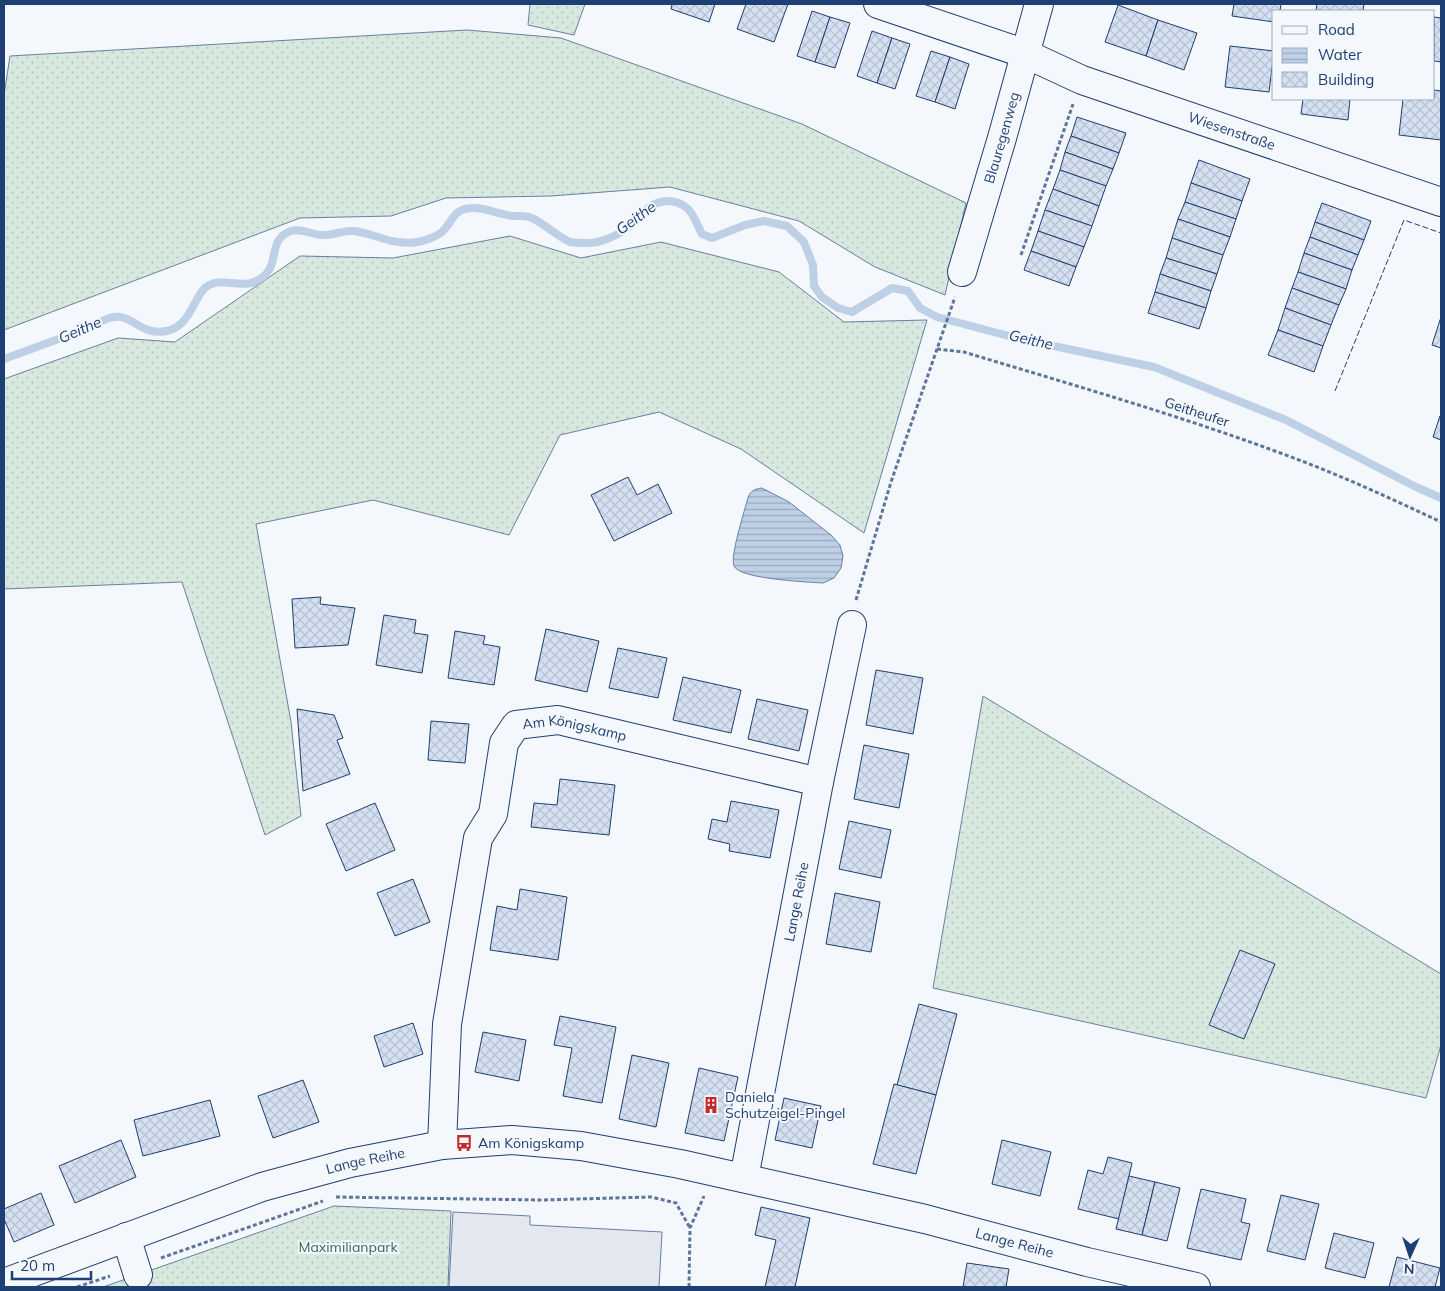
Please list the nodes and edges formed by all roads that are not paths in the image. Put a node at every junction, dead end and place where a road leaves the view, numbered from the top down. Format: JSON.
{"nodes":[{"id":1,"x":878,"y":4,"type":"edge"},
{"id":2,"x":1039,"y":4,"type":"edge"},
{"id":3,"x":1026,"y":54,"type":"junction"},
{"id":4,"x":1441,"y":202,"type":"edge"},
{"id":5,"x":962,"y":272,"type":"dead end"},
{"id":6,"x":852,"y":625,"type":"road end"},
{"id":7,"x":819,"y":782,"type":"junction"},
{"id":8,"x":442,"y":1145,"type":"junction"},
{"id":9,"x":744,"y":1178,"type":"junction"},
{"id":10,"x":126,"y":1237,"type":"junction"},
{"id":11,"x":136,"y":1271,"type":"road end"},
{"id":12,"x":4,"y":1283,"type":"edge"},
{"id":13,"x":1196,"y":1287,"type":"edge"}],
"edges":[{"from":1,"to":3,"type":"street","name":"Wiesenstraße"},
{"from":2,"to":3,"type":"street","name":"Blauregenweg"},
{"from":3,"to":4,"type":"street","name":"Wiesenstraße"},
{"from":3,"to":5,"type":"street","name":"Blauregenweg"},
{"from":6,"to":7,"type":"street","name":"Lange Reihe"},
{"from":7,"to":8,"type":"street","name":"Am Königskamp"},
{"from":7,"to":9,"type":"street","name":"Lange Reihe"},
{"from":8,"to":9,"type":"street","name":"Lange Reihe"},
{"from":8,"to":10,"type":"street","name":"Lange Reihe"},
{"from":9,"to":13,"type":"street","name":"Lange Reihe"},
{"from":10,"to":11,"type":"street"},
{"from":10,"to":12,"type":"street","name":"Lange Reihe"}]}
